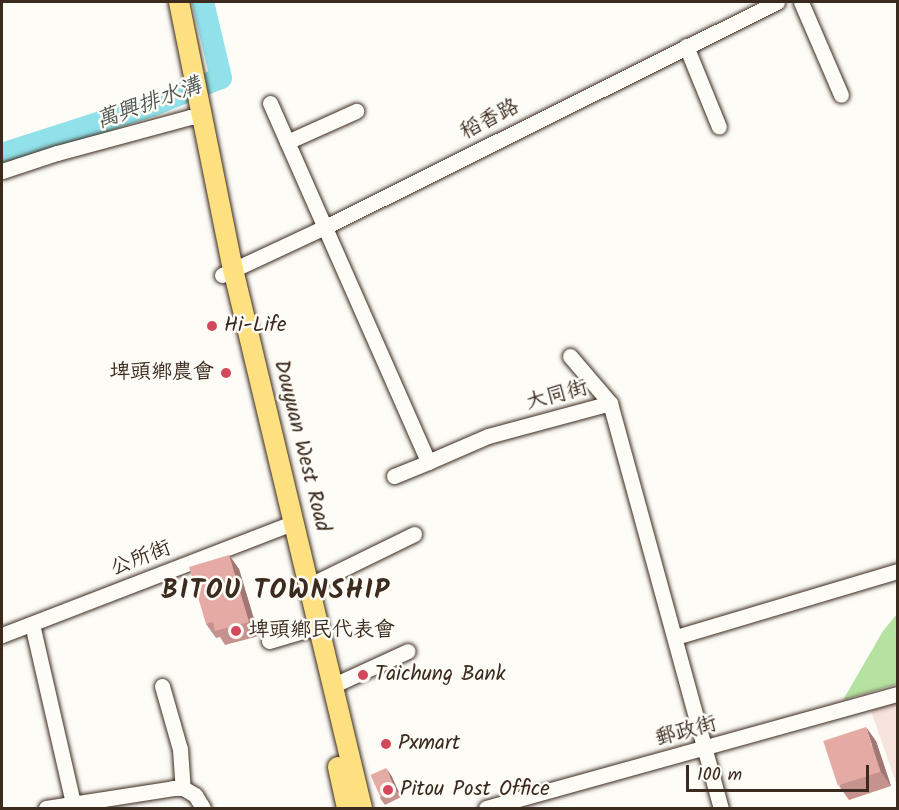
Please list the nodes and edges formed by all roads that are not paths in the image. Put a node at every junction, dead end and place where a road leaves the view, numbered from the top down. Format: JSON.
{"nodes":[{"id":1,"x":166,"y":2,"type":"edge"},
{"id":2,"x":179,"y":2,"type":"edge"},
{"id":3,"x":777,"y":2,"type":"edge"},
{"id":4,"x":801,"y":2,"type":"edge"},
{"id":5,"x":759,"y":5,"type":"edge"},
{"id":6,"x":686,"y":46,"type":"junction"},
{"id":7,"x":841,"y":95,"type":"dead end"},
{"id":8,"x":270,"y":103,"type":"dead end"},
{"id":9,"x":194,"y":107,"type":"junction"},
{"id":10,"x":356,"y":111,"type":"dead end"},
{"id":11,"x":719,"y":127,"type":"dead end"},
{"id":12,"x":287,"y":142,"type":"junction"},
{"id":13,"x":2,"y":171,"type":"edge"},
{"id":14,"x":325,"y":227,"type":"junction"},
{"id":15,"x":227,"y":272,"type":"junction"},
{"id":16,"x":570,"y":356,"type":"dead end"},
{"id":17,"x":610,"y":403,"type":"junction"},
{"id":18,"x":428,"y":462,"type":"junction"},
{"id":19,"x":394,"y":476,"type":"dead end"},
{"id":20,"x":289,"y":524,"type":"junction"},
{"id":21,"x":414,"y":534,"type":"dead end"},
{"id":22,"x":897,"y":571,"type":"edge"},
{"id":23,"x":310,"y":585,"type":"junction"},
{"id":24,"x":32,"y":624,"type":"junction"},
{"id":25,"x":314,"y":627,"type":"junction"},
{"id":26,"x":2,"y":635,"type":"edge"},
{"id":27,"x":676,"y":637,"type":"junction"},
{"id":28,"x":269,"y":641,"type":"dead end"},
{"id":29,"x":408,"y":651,"type":"dead end"},
{"id":30,"x":334,"y":685,"type":"junction"},
{"id":31,"x":162,"y":686,"type":"dead end"},
{"id":32,"x":897,"y":694,"type":"edge"},
{"id":33,"x":705,"y":749,"type":"junction"},
{"id":34,"x":183,"y":788,"type":"junction"},
{"id":35,"x":74,"y":806,"type":"edge"},
{"id":36,"x":46,"y":808,"type":"edge"},
{"id":37,"x":203,"y":808,"type":"edge"},
{"id":38,"x":347,"y":808,"type":"edge"},
{"id":39,"x":362,"y":808,"type":"edge"},
{"id":40,"x":486,"y":808,"type":"edge"},
{"id":41,"x":721,"y":808,"type":"edge"}],
"edges":[{"from":1,"to":9,"type":"main road"},
{"from":2,"to":9,"type":"main road"},
{"from":3,"to":5,"type":"street","name":"稻香路"},
{"from":4,"to":7,"type":"street"},
{"from":5,"to":6,"type":"street","name":"稻香路"},
{"from":6,"to":11,"type":"street"},
{"from":6,"to":14,"type":"street","name":"稻香路"},
{"from":8,"to":12,"type":"street"},
{"from":9,"to":13,"type":"street"},
{"from":9,"to":15,"type":"main road","name":"Douyuan West Road"},
{"from":10,"to":12,"type":"street"},
{"from":12,"to":14,"type":"street"},
{"from":14,"to":15,"type":"street","name":"稻香路"},
{"from":14,"to":18,"type":"street"},
{"from":15,"to":20,"type":"main road","name":"Douyuan West Road"},
{"from":16,"to":17,"type":"street"},
{"from":17,"to":18,"type":"street","name":"大同街"},
{"from":17,"to":27,"type":"street","name":"大同街"},
{"from":18,"to":19,"type":"street","name":"大同街"},
{"from":20,"to":23,"type":"main road","name":"Douyuan West Road"},
{"from":20,"to":24,"type":"street","name":"公所街"},
{"from":20,"to":25,"type":"main road","name":"Douyuan West Road"},
{"from":21,"to":23,"type":"street"},
{"from":22,"to":27,"type":"street"},
{"from":23,"to":25,"type":"main road","name":"Douyuan West Road"},
{"from":24,"to":26,"type":"street","name":"公所街"},
{"from":24,"to":35,"type":"street"},
{"from":25,"to":28,"type":"street"},
{"from":25,"to":30,"type":"main road","name":"Douyuan West Road"},
{"from":25,"to":38,"type":"main road","name":"Douyuan West Road"},
{"from":27,"to":33,"type":"street","name":"大同街"},
{"from":29,"to":30,"type":"street"},
{"from":30,"to":39,"type":"main road","name":"Douyuan West Road"},
{"from":31,"to":34,"type":"street"},
{"from":32,"to":33,"type":"street","name":"郵政街"},
{"from":33,"to":40,"type":"street","name":"郵政街"},
{"from":33,"to":41,"type":"street","name":"大同街"},
{"from":34,"to":35,"type":"street"},
{"from":34,"to":37,"type":"street"},
{"from":35,"to":36,"type":"street"}]}
